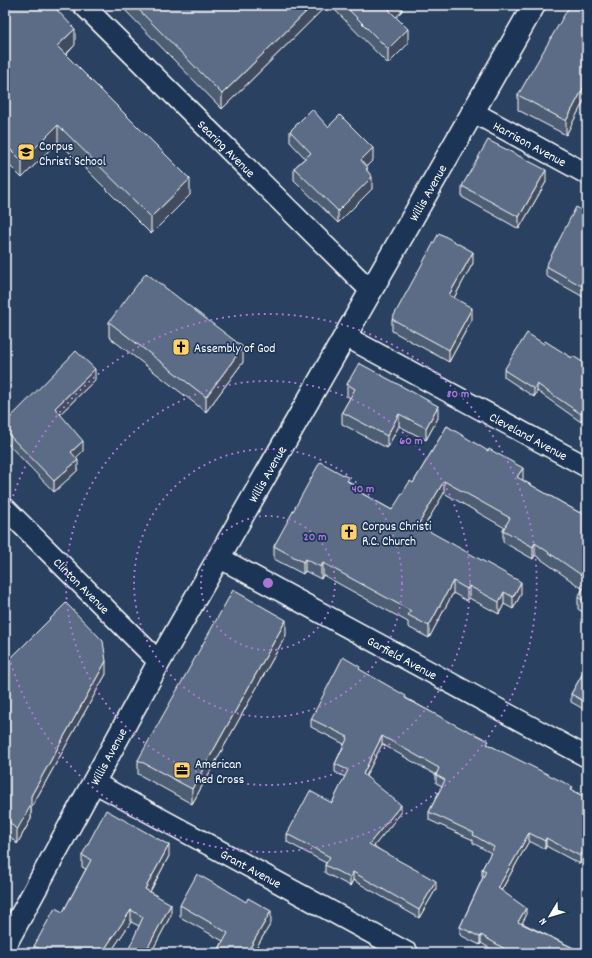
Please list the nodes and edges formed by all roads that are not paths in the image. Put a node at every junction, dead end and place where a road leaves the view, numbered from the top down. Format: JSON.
{"nodes":[{"id":1,"x":83,"y":5,"type":"edge"},
{"id":2,"x":534,"y":5,"type":"edge"},
{"id":3,"x":473,"y":112,"type":"junction"},
{"id":4,"x":587,"y":174,"type":"edge"},
{"id":5,"x":370,"y":291,"type":"junction"},
{"id":6,"x":345,"y":336,"type":"junction"},
{"id":7,"x":587,"y":467,"type":"edge"},
{"id":8,"x":5,"y":508,"type":"edge"},
{"id":9,"x":218,"y":558,"type":"junction"},
{"id":10,"x":158,"y":662,"type":"junction"},
{"id":11,"x":587,"y":757,"type":"edge"},
{"id":12,"x":93,"y":782,"type":"junction"},
{"id":13,"x":5,"y":945,"type":"edge"},
{"id":14,"x":408,"y":953,"type":"edge"}],
"edges":[{"from":1,"to":5,"type":"street","name":"Searing Avenue"},
{"from":2,"to":3,"type":"main road","name":"Willis Avenue"},
{"from":3,"to":4,"type":"street","name":"Harrison Avenue"},
{"from":3,"to":5,"type":"main road","name":"Willis Avenue"},
{"from":5,"to":6,"type":"main road","name":"Willis Avenue"},
{"from":6,"to":7,"type":"street","name":"Cleveland Avenue"},
{"from":6,"to":9,"type":"main road","name":"Willis Avenue"},
{"from":8,"to":10,"type":"street","name":"Clinton Avenue"},
{"from":9,"to":10,"type":"main road","name":"Willis Avenue"},
{"from":9,"to":11,"type":"street","name":"Garfield Avenue"},
{"from":10,"to":12,"type":"main road","name":"Willis Avenue"},
{"from":12,"to":13,"type":"main road","name":"Willis Avenue"},
{"from":12,"to":14,"type":"street","name":"Grant Avenue"}]}
